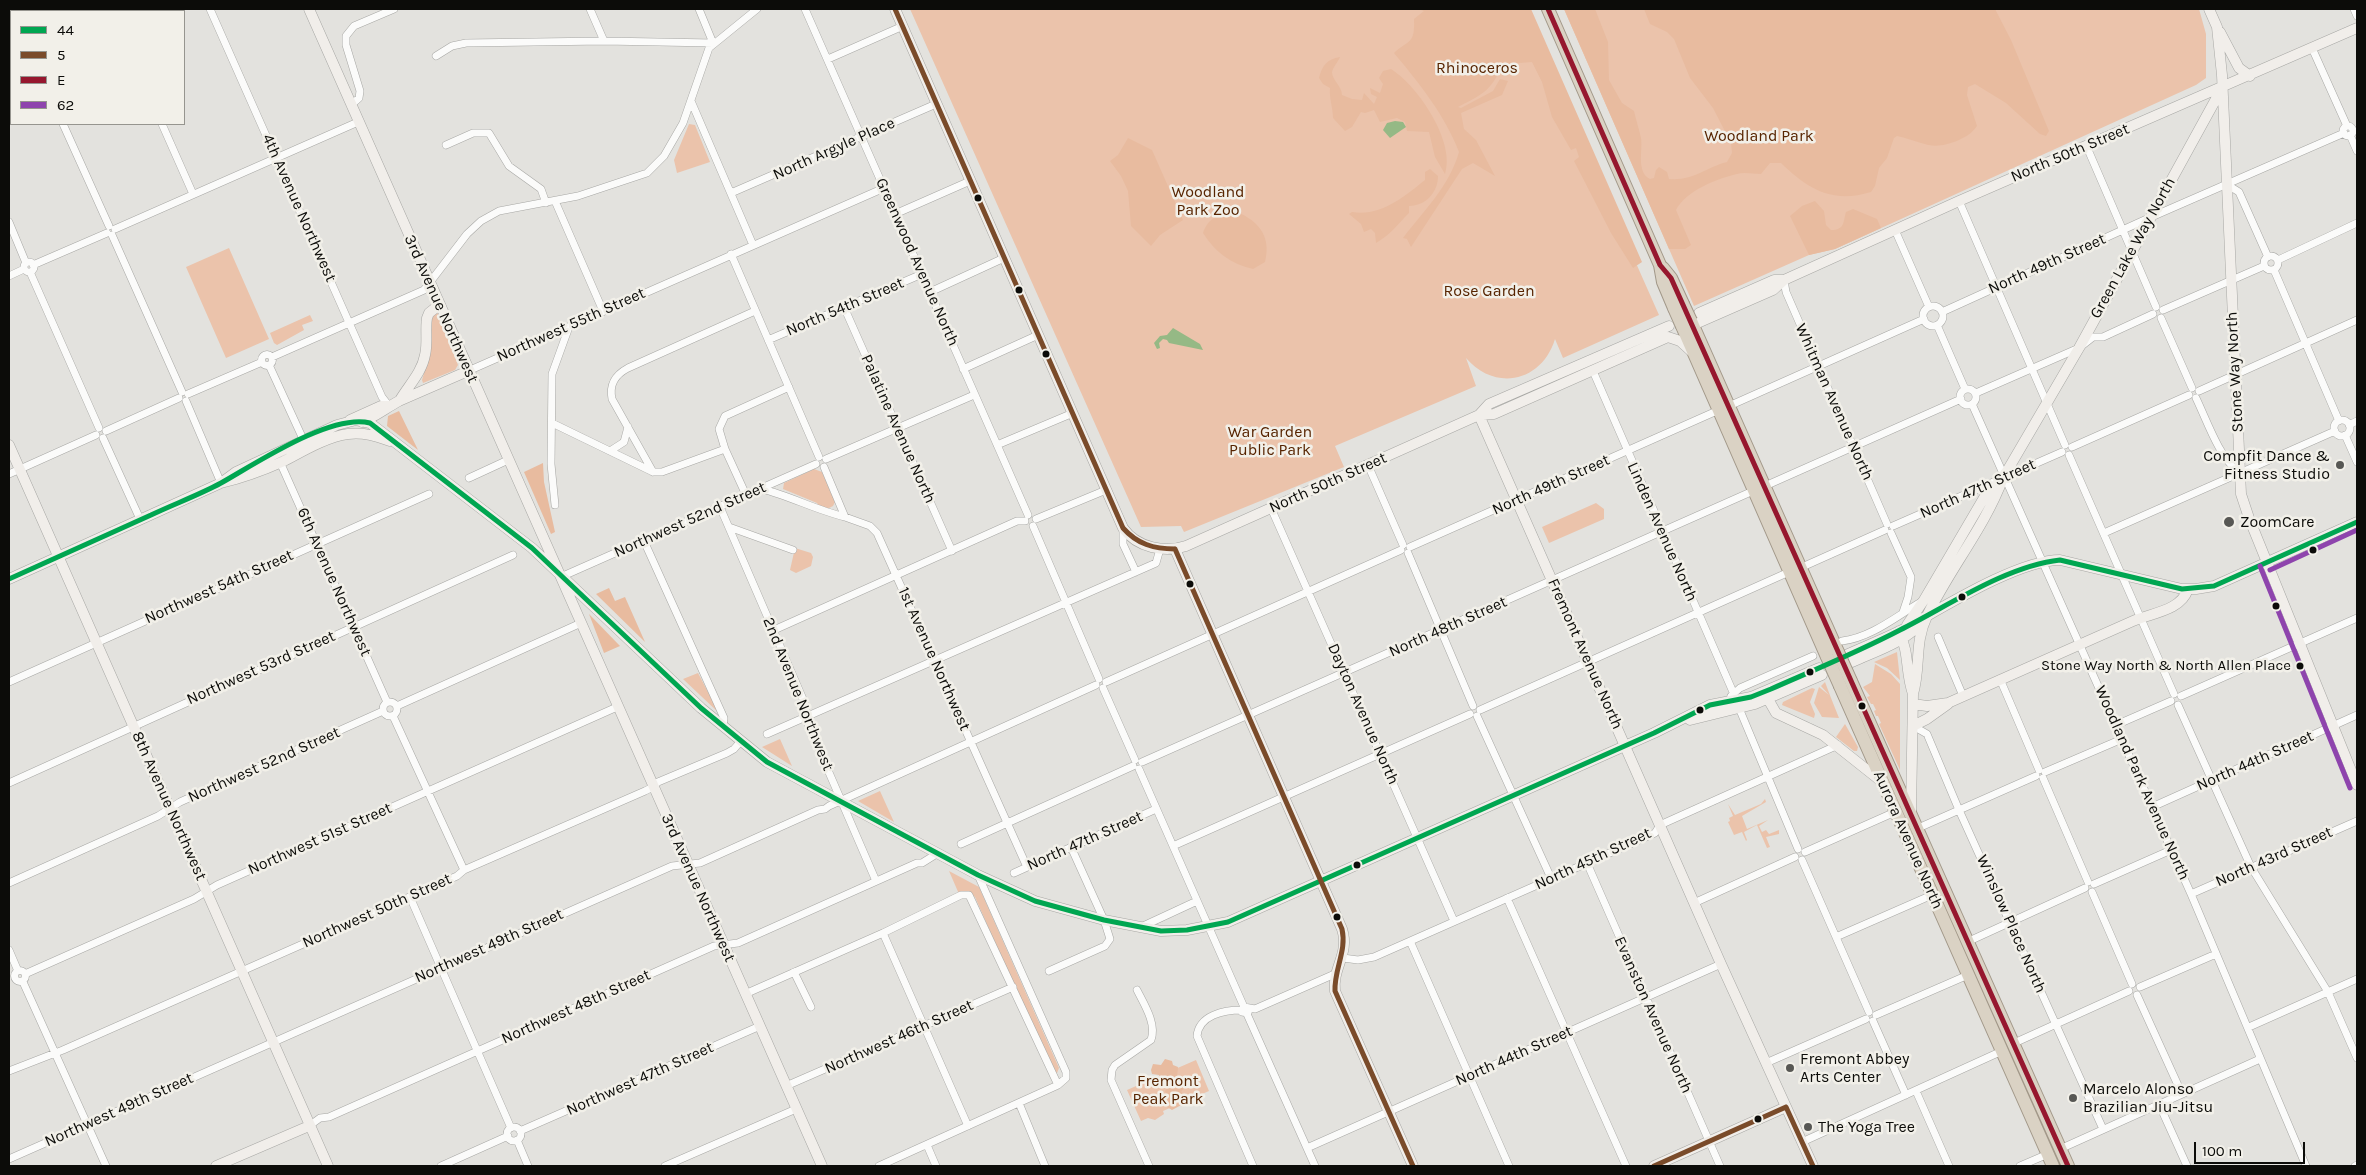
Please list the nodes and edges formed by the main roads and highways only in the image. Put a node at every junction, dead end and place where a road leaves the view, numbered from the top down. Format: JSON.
{"nodes":[{"id":1,"x":309,"y":9,"type":"edge"},
{"id":2,"x":895,"y":9,"type":"edge"},
{"id":3,"x":1548,"y":9,"type":"edge"},
{"id":4,"x":2209,"y":9,"type":"edge"},
{"id":5,"x":2217,"y":27,"type":"junction"},
{"id":6,"x":2357,"y":28,"type":"edge"},
{"id":7,"x":2250,"y":76,"type":"junction"},
{"id":8,"x":2222,"y":88,"type":"junction"},
{"id":9,"x":439,"y":305,"type":"junction"},
{"id":10,"x":1691,"y":321,"type":"junction"},
{"id":11,"x":1668,"y":326,"type":"dead end"},
{"id":12,"x":1694,"y":354,"type":"junction"},
{"id":13,"x":468,"y":371,"type":"junction"},
{"id":14,"x":399,"y":401,"type":"junction"},
{"id":15,"x":389,"y":406,"type":"junction"},
{"id":16,"x":1724,"y":408,"type":"junction"},
{"id":17,"x":1479,"y":415,"type":"junction"},
{"id":18,"x":364,"y":422,"type":"junction"},
{"id":19,"x":337,"y":426,"type":"junction"},
{"id":20,"x":324,"y":442,"type":"junction"},
{"id":21,"x":393,"y":442,"type":"junction"},
{"id":22,"x":9,"y":445,"type":"edge"},
{"id":23,"x":2004,"y":478,"type":"junction"},
{"id":24,"x":221,"y":483,"type":"junction"},
{"id":25,"x":2357,"y":522,"type":"edge"},
{"id":26,"x":541,"y":532,"type":"junction"},
{"id":27,"x":532,"y":548,"type":"junction"},
{"id":28,"x":1175,"y":549,"type":"junction"},
{"id":29,"x":59,"y":557,"type":"junction"},
{"id":30,"x":2267,"y":563,"type":"junction"},
{"id":31,"x":1794,"y":570,"type":"junction"},
{"id":32,"x":561,"y":574,"type":"junction"},
{"id":33,"x":9,"y":579,"type":"edge"},
{"id":34,"x":2188,"y":589,"type":"junction"},
{"id":35,"x":578,"y":590,"type":"junction"},
{"id":36,"x":575,"y":609,"type":"junction"},
{"id":37,"x":1927,"y":616,"type":"junction"},
{"id":38,"x":1901,"y":633,"type":"junction"},
{"id":39,"x":1818,"y":638,"type":"junction"},
{"id":40,"x":1840,"y":651,"type":"junction"},
{"id":41,"x":1813,"y":656,"type":"road end"},
{"id":42,"x":1820,"y":672,"type":"dead end"},
{"id":43,"x":1845,"y":684,"type":"junction"},
{"id":44,"x":1770,"y":694,"type":"junction"},
{"id":45,"x":1913,"y":699,"type":"junction"},
{"id":46,"x":1948,"y":703,"type":"junction"},
{"id":47,"x":1913,"y":726,"type":"junction"},
{"id":48,"x":1654,"y":733,"type":"junction"},
{"id":49,"x":1625,"y":746,"type":"junction"},
{"id":50,"x":1881,"y":781,"type":"junction"},
{"id":51,"x":2357,"y":785,"type":"edge"},
{"id":52,"x":1914,"y":824,"type":"junction"},
{"id":53,"x":1321,"y":882,"type":"junction"},
{"id":54,"x":2007,"y":1047,"type":"junction"},
{"id":55,"x":1786,"y":1106,"type":"junction"},
{"id":56,"x":309,"y":1126,"type":"junction"},
{"id":57,"x":216,"y":1166,"type":"edge"},
{"id":58,"x":328,"y":1166,"type":"edge"},
{"id":59,"x":822,"y":1166,"type":"edge"},
{"id":60,"x":1413,"y":1166,"type":"edge"},
{"id":61,"x":1654,"y":1166,"type":"edge"},
{"id":62,"x":1813,"y":1166,"type":"edge"},
{"id":63,"x":2053,"y":1166,"type":"edge"},
{"id":64,"x":2068,"y":1166,"type":"edge"}],
"edges":[{"from":1,"to":9,"type":"main road","name":"3rd Avenue Northwest"},
{"from":2,"to":28,"type":"main road"},
{"from":3,"to":10,"type":"highway","name":"Aurora Avenue North","bridge":true},
{"from":4,"to":5,"type":"main road"},
{"from":5,"to":7,"type":"main road"},
{"from":5,"to":8,"type":"main road"},
{"from":6,"to":7,"type":"main road","name":"North 50th Street"},
{"from":7,"to":8,"type":"main road","name":"North 50th Street"},
{"from":8,"to":10,"type":"main road","name":"North 50th Street"},
{"from":8,"to":23,"type":"main road","name":"Green Lake Way North"},
{"from":8,"to":30,"type":"main road","name":"Stone Way North"},
{"from":9,"to":13,"type":"main road","name":"3rd Avenue Northwest"},
{"from":9,"to":14,"type":"main road"},
{"from":10,"to":12,"type":"highway","name":"Aurora Avenue North"},
{"from":10,"to":16,"type":"highway","name":"Aurora Avenue North"},
{"from":11,"to":17,"type":"main road","name":"North 50th Street"},
{"from":12,"to":16,"type":"highway","name":"Aurora Avenue North"},
{"from":12,"to":17,"type":"main road","name":"North 50th Street"},
{"from":13,"to":14,"type":"main road","name":"Northwest 55th Street"},
{"from":13,"to":26,"type":"main road","name":"3rd Avenue Northwest"},
{"from":14,"to":15,"type":"main road","name":"Northwest 55th Street"},
{"from":15,"to":18,"type":"main road","name":"Northwest 55th Street"},
{"from":15,"to":19,"type":"main road","name":"Northwest 55th Street"},
{"from":16,"to":31,"type":"highway","name":"Aurora Avenue North"},
{"from":17,"to":28,"type":"main road","name":"North 50th Street"},
{"from":17,"to":49,"type":"main road","name":"Fremont Avenue North"},
{"from":18,"to":19,"type":"main road"},
{"from":18,"to":20,"type":"main road","name":"Northwest 55th Street"},
{"from":18,"to":21,"type":"main road"},
{"from":19,"to":24,"type":"main road"},
{"from":20,"to":21,"type":"main road"},
{"from":20,"to":24,"type":"main road"},
{"from":21,"to":27,"type":"main road"},
{"from":22,"to":29,"type":"main road","name":"8th Avenue Northwest"},
{"from":23,"to":37,"type":"main road","name":"Green Lake Way North"},
{"from":23,"to":38,"type":"main road","name":"Green Lake Way North"},
{"from":24,"to":29,"type":"main road"},
{"from":25,"to":30,"type":"main road"},
{"from":26,"to":27,"type":"main road"},
{"from":26,"to":32,"type":"main road","name":"3rd Avenue Northwest"},
{"from":27,"to":32,"type":"main road"},
{"from":28,"to":53,"type":"main road"},
{"from":29,"to":33,"type":"main road"},
{"from":29,"to":56,"type":"main road","name":"8th Avenue Northwest"},
{"from":30,"to":34,"type":"main road"},
{"from":30,"to":51,"type":"main road","name":"Stone Way North"},
{"from":31,"to":39,"type":"highway","name":"Aurora Avenue North"},
{"from":31,"to":40,"type":"highway","name":"Aurora Avenue North"},
{"from":32,"to":35,"type":"main road"},
{"from":32,"to":36,"type":"main road","name":"3rd Avenue Northwest"},
{"from":34,"to":37,"type":"main road"},
{"from":34,"to":46,"type":"main road"},
{"from":35,"to":36,"type":"main road"},
{"from":35,"to":53,"type":"main road"},
{"from":36,"to":59,"type":"main road","name":"3rd Avenue Northwest"},
{"from":37,"to":38,"type":"main road"},
{"from":37,"to":45,"type":"main road","name":"Green Lake Way North"},
{"from":38,"to":40,"type":"main road"},
{"from":38,"to":45,"type":"main road","name":"Green Lake Way North"},
{"from":39,"to":40,"type":"highway","name":"Aurora Avenue North"},
{"from":39,"to":41,"type":"highway"},
{"from":40,"to":43,"type":"highway","name":"Aurora Avenue North","bridge":true},
{"from":42,"to":44,"type":"main road"},
{"from":43,"to":50,"type":"highway","name":"Aurora Avenue North"},
{"from":43,"to":52,"type":"highway","name":"Aurora Avenue North"},
{"from":44,"to":48,"type":"main road"},
{"from":44,"to":48,"type":"main road"},
{"from":44,"to":50,"type":"main road"},
{"from":45,"to":46,"type":"main road"},
{"from":45,"to":47,"type":"main road","name":"Green Lake Way North"},
{"from":46,"to":47,"type":"main road"},
{"from":47,"to":52,"type":"main road","name":"Green Lake Way North"},
{"from":48,"to":49,"type":"main road"},
{"from":49,"to":53,"type":"main road"},
{"from":49,"to":55,"type":"main road","name":"Fremont Avenue North"},
{"from":50,"to":54,"type":"highway","name":"Aurora Avenue North"},
{"from":52,"to":54,"type":"highway","name":"Aurora Avenue North"},
{"from":53,"to":60,"type":"main road"},
{"from":54,"to":63,"type":"highway","name":"Aurora Avenue North"},
{"from":54,"to":64,"type":"highway","name":"Aurora Avenue North"},
{"from":55,"to":61,"type":"main road"},
{"from":55,"to":62,"type":"main road","name":"Fremont Avenue North"},
{"from":56,"to":57,"type":"main road","name":"Northwest 48th Street"},
{"from":56,"to":58,"type":"main road","name":"8th Avenue Northwest"}]}
